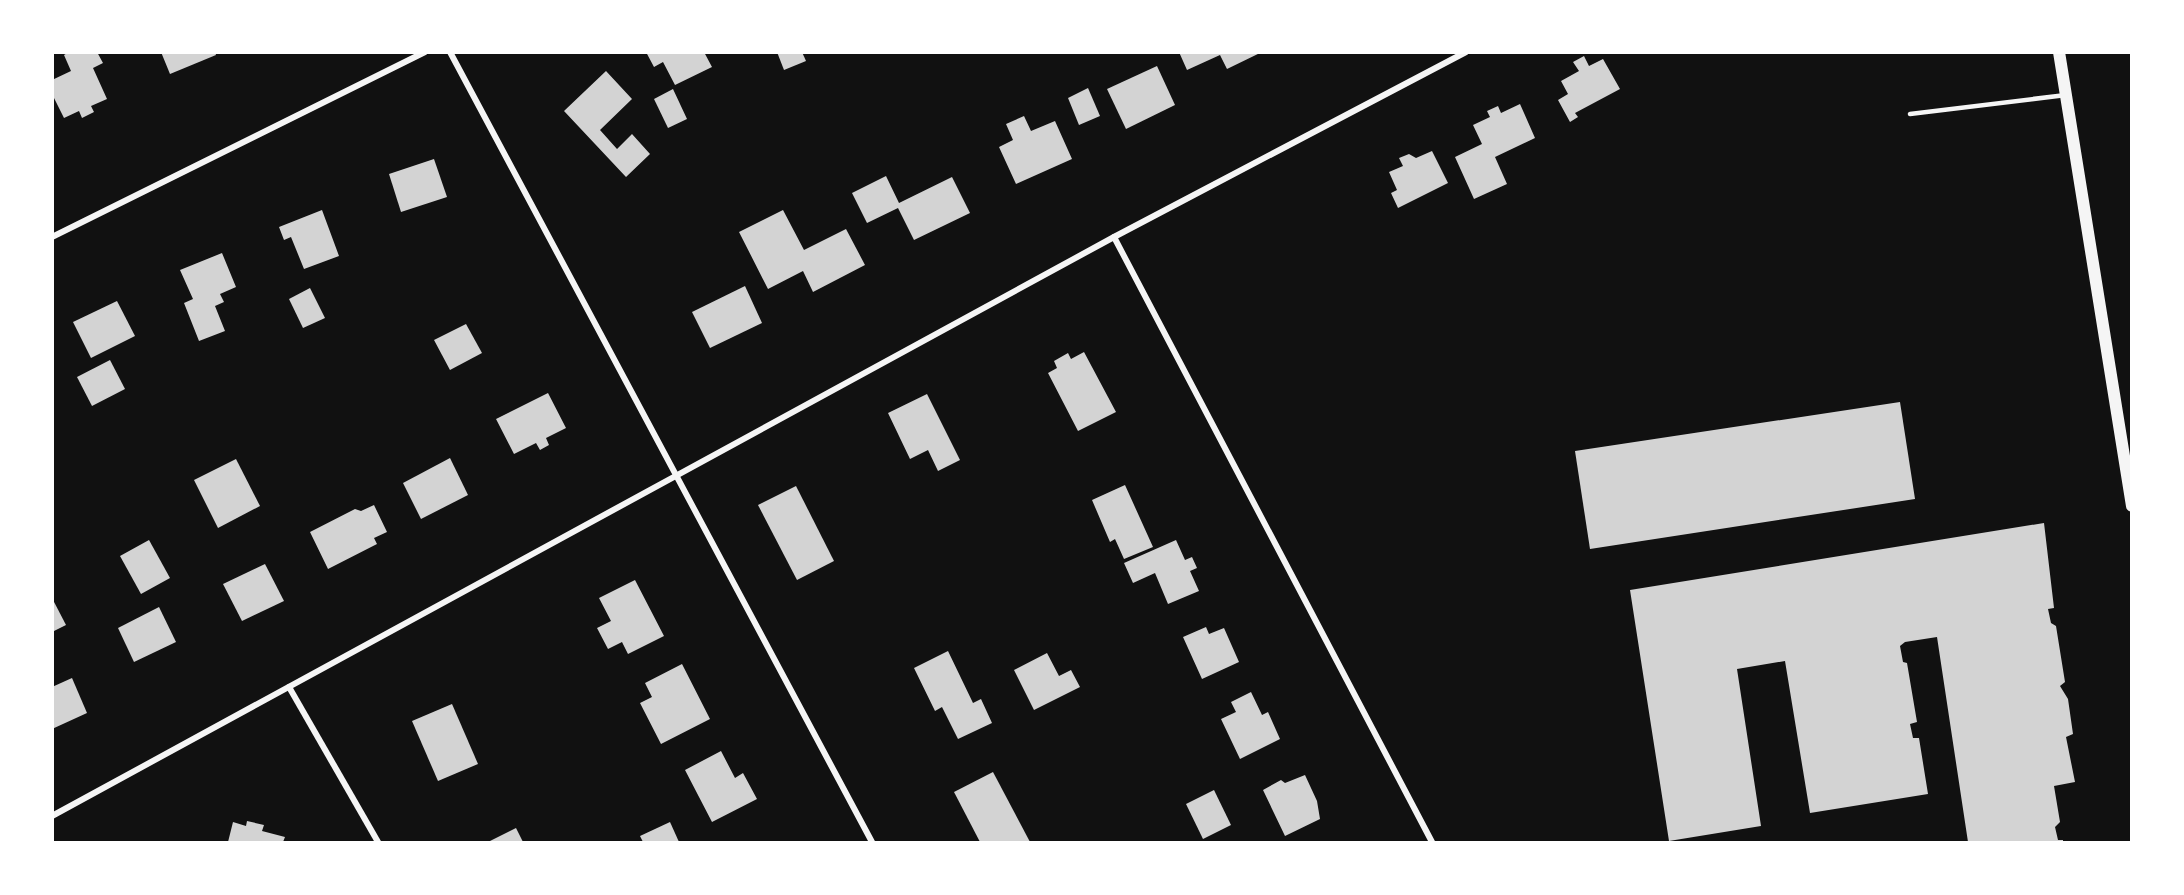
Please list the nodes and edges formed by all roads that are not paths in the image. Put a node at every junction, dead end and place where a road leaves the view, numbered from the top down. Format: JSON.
{"nodes":[{"id":1,"x":425,"y":52,"type":"edge"},
{"id":2,"x":450,"y":52,"type":"edge"},
{"id":3,"x":1466,"y":52,"type":"edge"},
{"id":4,"x":2059,"y":52,"type":"edge"},
{"id":5,"x":2066,"y":95,"type":"junction"},
{"id":6,"x":1910,"y":114,"type":"dead end"},
{"id":7,"x":52,"y":237,"type":"edge"},
{"id":8,"x":1114,"y":237,"type":"junction"},
{"id":9,"x":676,"y":475,"type":"junction"},
{"id":10,"x":2132,"y":506,"type":"edge"},
{"id":11,"x":289,"y":687,"type":"junction"},
{"id":12,"x":52,"y":816,"type":"edge"},
{"id":13,"x":378,"y":843,"type":"edge"},
{"id":14,"x":872,"y":843,"type":"edge"},
{"id":15,"x":1432,"y":843,"type":"edge"}],
"edges":[{"from":1,"to":7,"type":"street"},
{"from":2,"to":9,"type":"street"},
{"from":3,"to":8,"type":"street"},
{"from":4,"to":5,"type":"main road"},
{"from":5,"to":6,"type":"lane"},
{"from":5,"to":10,"type":"main road"},
{"from":8,"to":9,"type":"street"},
{"from":8,"to":15,"type":"street"},
{"from":9,"to":11,"type":"street"},
{"from":9,"to":14,"type":"street"},
{"from":11,"to":12,"type":"street"},
{"from":11,"to":13,"type":"street"}]}
